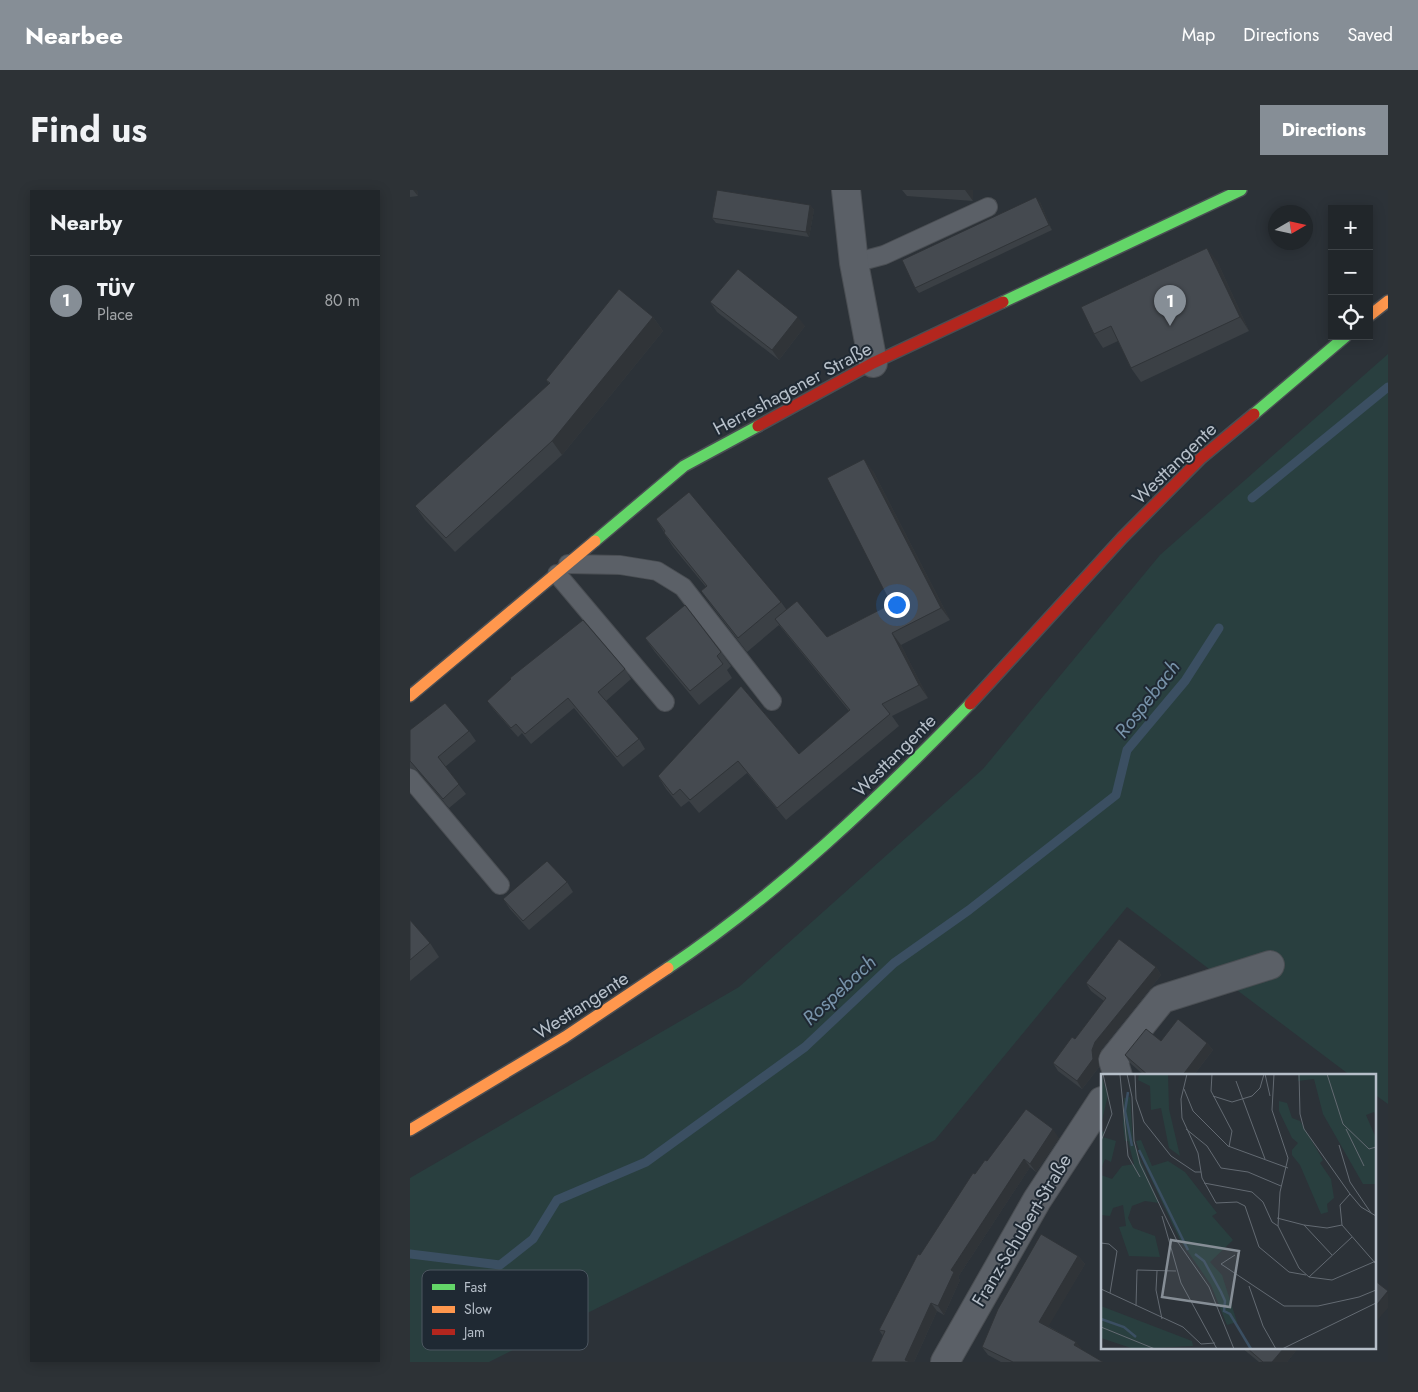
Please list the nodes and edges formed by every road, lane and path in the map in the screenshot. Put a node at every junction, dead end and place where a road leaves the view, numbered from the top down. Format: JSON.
{"nodes":[{"id":1,"x":846,"y":190,"type":"edge"},
{"id":2,"x":1241,"y":190,"type":"edge"},
{"id":3,"x":988,"y":208,"type":"dead end"},
{"id":4,"x":854,"y":263,"type":"junction"},
{"id":5,"x":1388,"y":301,"type":"edge"},
{"id":6,"x":1373,"y":313,"type":"edge"},
{"id":7,"x":1341,"y":340,"type":"edge"},
{"id":8,"x":874,"y":363,"type":"junction"},
{"id":9,"x":562,"y":569,"type":"junction"},
{"id":10,"x":410,"y":696,"type":"edge"},
{"id":11,"x":772,"y":701,"type":"dead end"},
{"id":12,"x":665,"y":702,"type":"dead end"},
{"id":13,"x":410,"y":778,"type":"edge"},
{"id":14,"x":500,"y":885,"type":"dead end"},
{"id":15,"x":1270,"y":965,"type":"dead end"},
{"id":16,"x":1117,"y":1074,"type":"edge"},
{"id":17,"x":1101,"y":1103,"type":"edge"},
{"id":18,"x":410,"y":1130,"type":"edge"},
{"id":19,"x":945,"y":1362,"type":"edge"}],
"edges":[{"from":1,"to":4,"type":"street"},
{"from":2,"to":8,"type":"main road","name":"Herreshagener Straße"},
{"from":3,"to":4,"type":"lane"},
{"from":4,"to":8,"type":"street"},
{"from":5,"to":6,"type":"main road"},
{"from":7,"to":18,"type":"main road","name":"Westtangente"},
{"from":8,"to":9,"type":"main road","name":"Herreshagener Straße"},
{"from":9,"to":10,"type":"main road","name":"Herreshagener Straße"},
{"from":9,"to":11,"type":"lane"},
{"from":9,"to":12,"type":"lane"},
{"from":13,"to":14,"type":"lane"},
{"from":15,"to":16,"type":"street"},
{"from":17,"to":19,"type":"street","name":"Franz-Schubert-Straße"}]}
